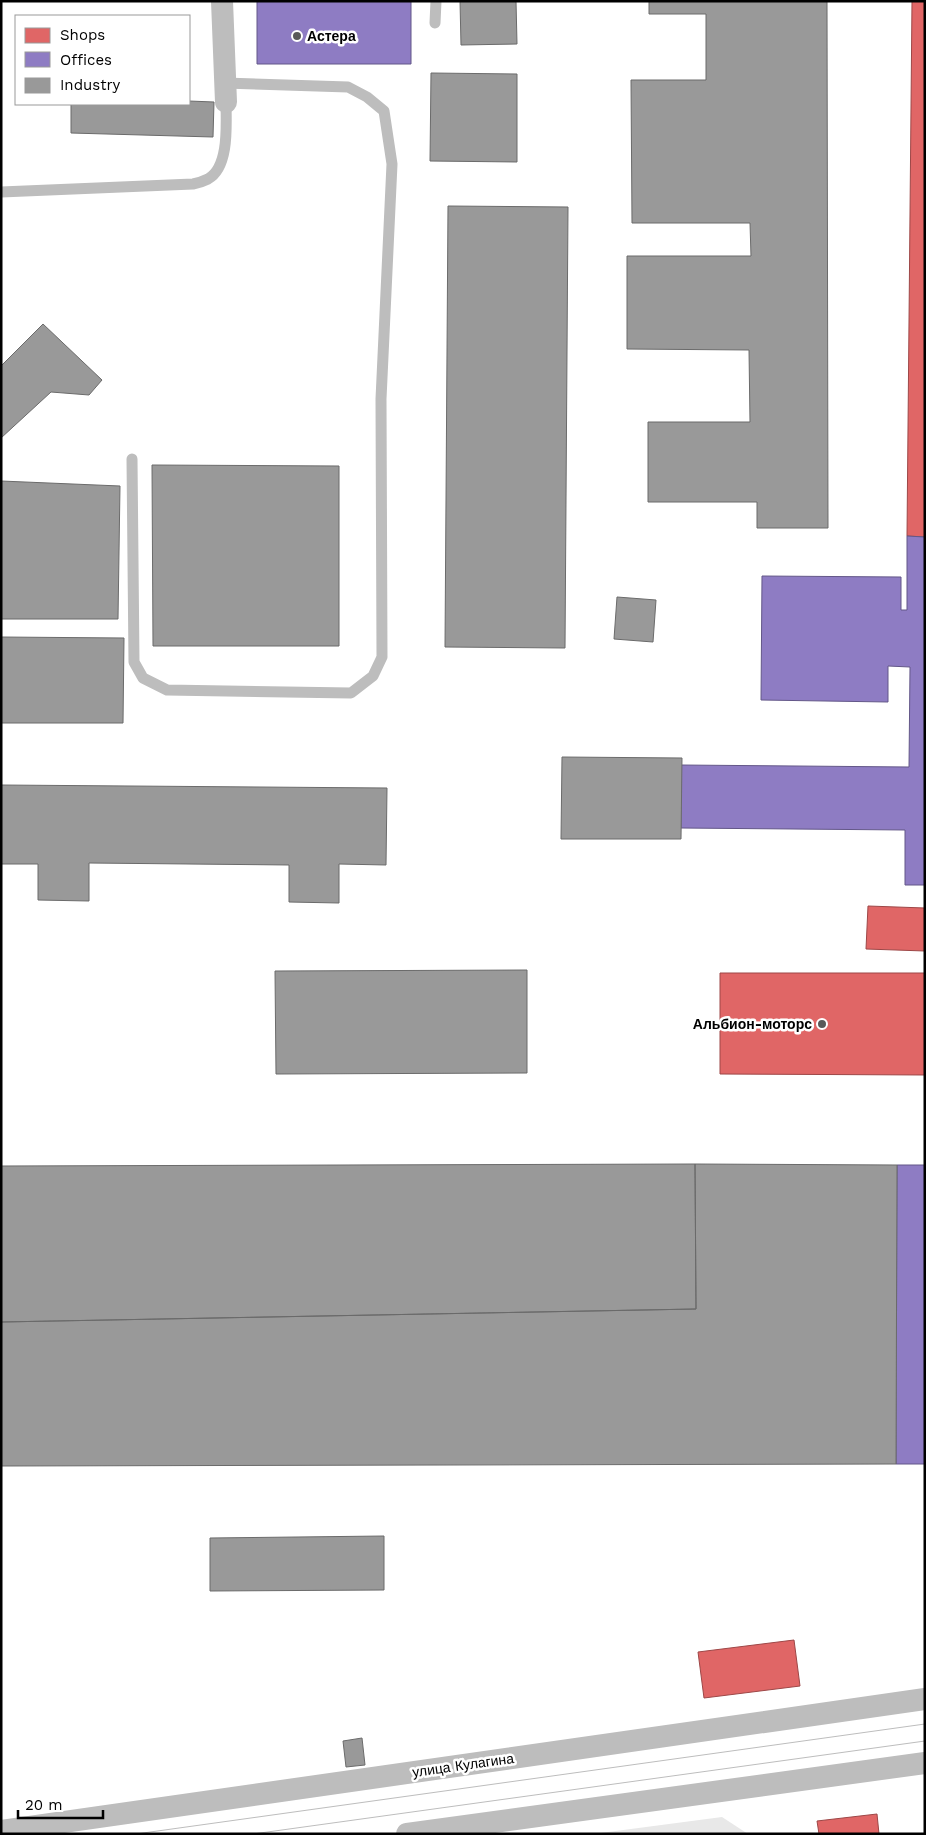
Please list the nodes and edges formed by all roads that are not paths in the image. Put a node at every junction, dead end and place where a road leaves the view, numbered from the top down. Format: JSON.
{"nodes":[{"id":1,"x":222,"y":1,"type":"edge"},
{"id":2,"x":436,"y":1,"type":"edge"},
{"id":3,"x":436,"y":23,"type":"dead end"},
{"id":4,"x":225,"y":92,"type":"junction"},
{"id":5,"x":1,"y":192,"type":"edge"},
{"id":6,"x":132,"y":459,"type":"dead end"},
{"id":7,"x":925,"y":1699,"type":"edge"},
{"id":8,"x":925,"y":1763,"type":"edge"},
{"id":9,"x":1,"y":1831,"type":"edge"},
{"id":10,"x":407,"y":1834,"type":"edge"}],
"edges":[{"from":1,"to":4,"type":"street"},
{"from":2,"to":3,"type":"lane"},
{"from":4,"to":5,"type":"lane"},
{"from":4,"to":6,"type":"lane"},
{"from":7,"to":9,"type":"street","name":"улица Кулагина"},
{"from":8,"to":10,"type":"street"}]}
